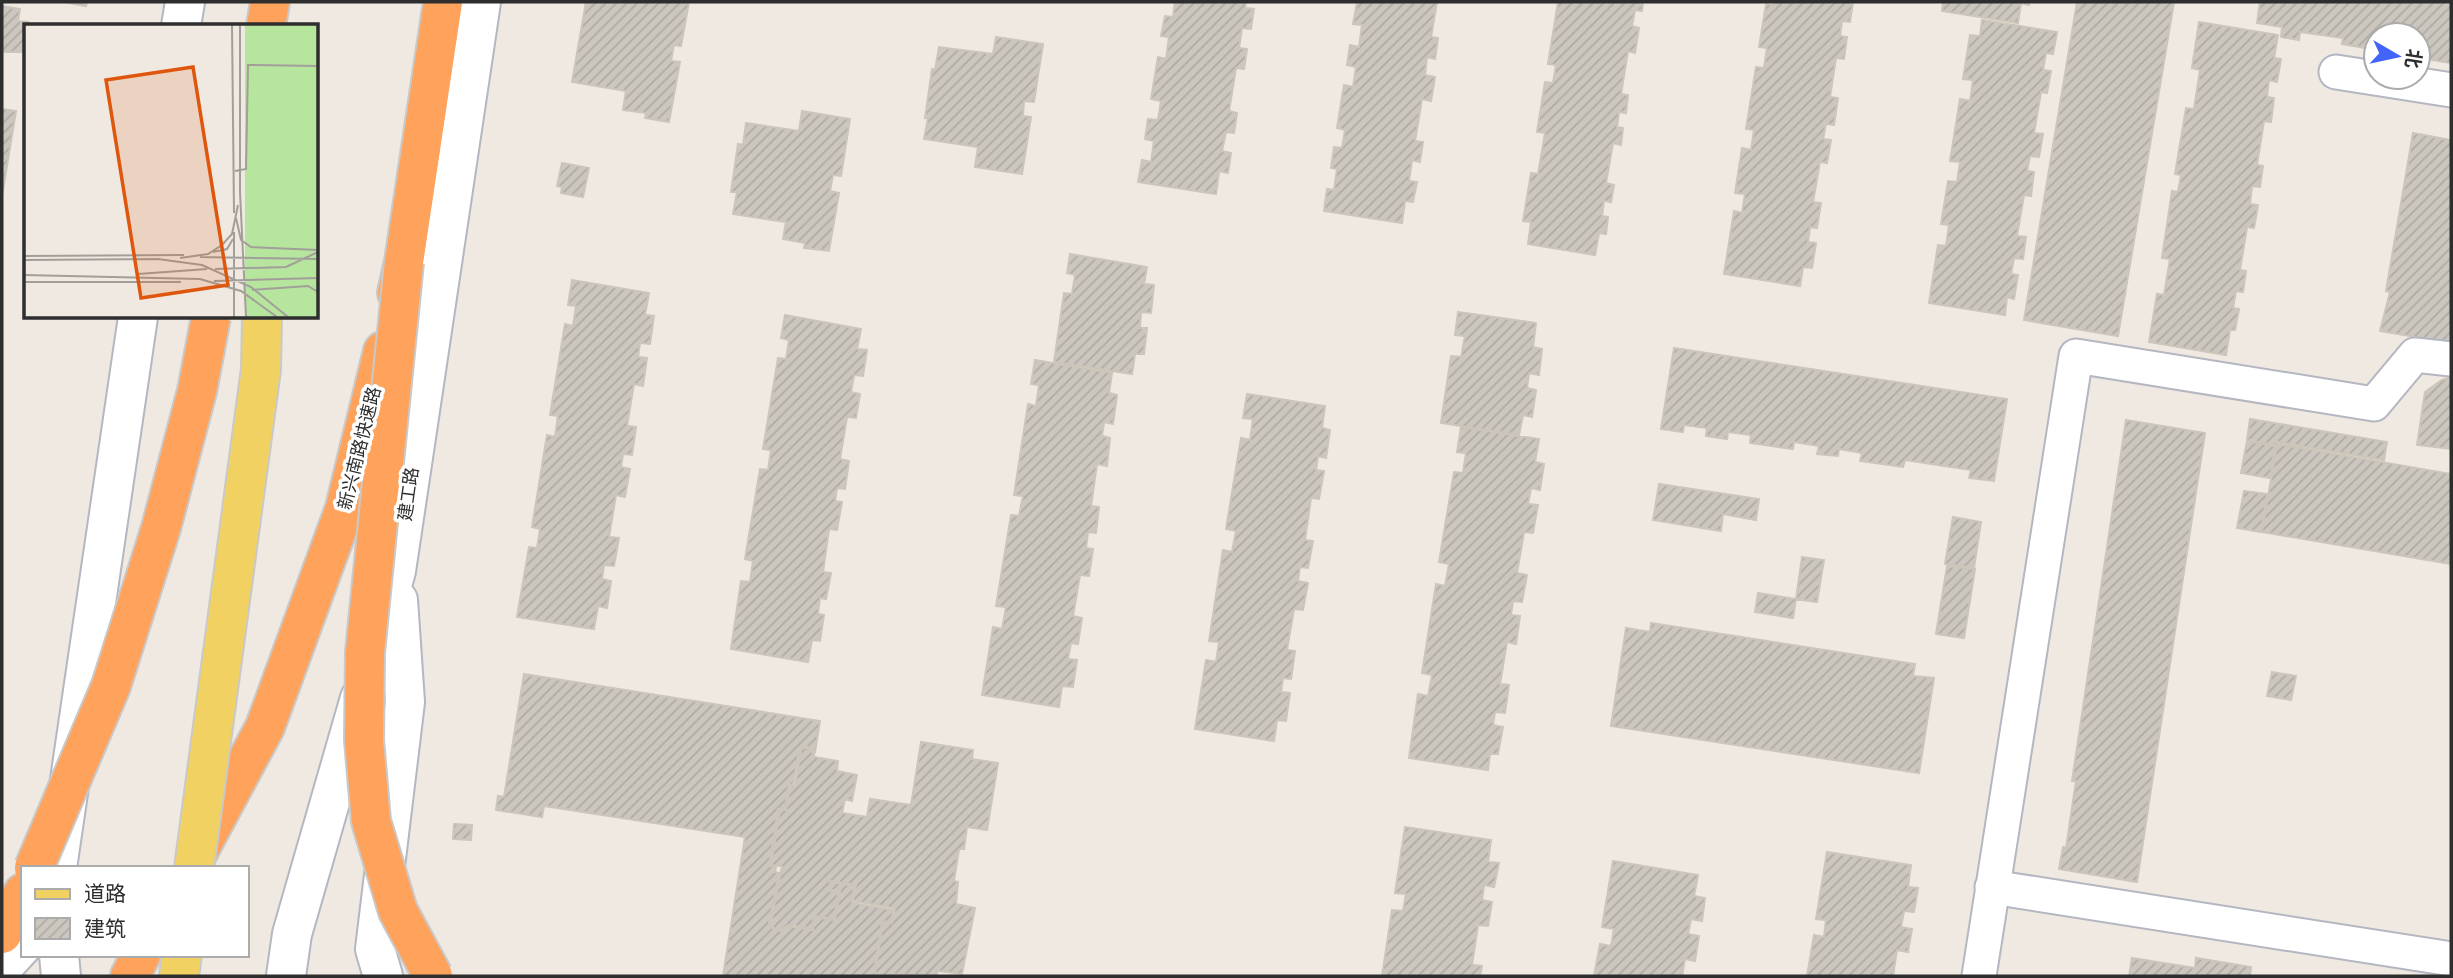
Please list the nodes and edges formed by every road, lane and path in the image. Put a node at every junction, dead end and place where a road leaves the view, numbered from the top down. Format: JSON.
{"nodes":[{"id":1,"x":185,"y":2,"type":"edge"},
{"id":2,"x":443,"y":2,"type":"edge"},
{"id":3,"x":481,"y":2,"type":"edge"},
{"id":4,"x":181,"y":24,"type":"edge"},
{"id":5,"x":2336,"y":72,"type":"dead end"},
{"id":6,"x":2451,"y":90,"type":"edge"},
{"id":7,"x":404,"y":262,"type":"junction"},
{"id":8,"x":138,"y":318,"type":"edge"},
{"id":9,"x":211,"y":318,"type":"edge"},
{"id":10,"x":262,"y":318,"type":"edge"},
{"id":11,"x":2451,"y":359,"type":"edge"},
{"id":12,"x":397,"y":571,"type":"junction"},
{"id":13,"x":35,"y":866,"type":"edge"},
{"id":14,"x":57,"y":866,"type":"edge"},
{"id":15,"x":191,"y":866,"type":"edge"},
{"id":16,"x":192,"y":866,"type":"edge"},
{"id":17,"x":1992,"y":887,"type":"junction"},
{"id":18,"x":21,"y":897,"type":"edge"},
{"id":19,"x":2,"y":934,"type":"edge"},
{"id":20,"x":21,"y":947,"type":"edge"},
{"id":21,"x":59,"y":957,"type":"edge"},
{"id":22,"x":140,"y":957,"type":"edge"},
{"id":23,"x":182,"y":957,"type":"edge"},
{"id":24,"x":2451,"y":959,"type":"edge"},
{"id":25,"x":2,"y":968,"type":"edge"},
{"id":26,"x":61,"y":976,"type":"edge"},
{"id":27,"x":130,"y":976,"type":"edge"},
{"id":28,"x":179,"y":976,"type":"edge"},
{"id":29,"x":286,"y":976,"type":"edge"},
{"id":30,"x":383,"y":976,"type":"edge"},
{"id":31,"x":433,"y":976,"type":"edge"},
{"id":32,"x":1979,"y":976,"type":"edge"}],
"edges":[{"from":1,"to":4,"type":"main road"},
{"from":2,"to":7,"type":"highway","name":"新兴南路快速路"},
{"from":3,"to":12,"type":"main road","name":"建工路"},
{"from":5,"to":6,"type":"street"},
{"from":7,"to":16,"type":"highway","name":"新兴南路快速路","bridge":true},
{"from":7,"to":31,"type":"highway","bridge":true},
{"from":8,"to":14,"type":"main road"},
{"from":9,"to":13,"type":"highway","bridge":true},
{"from":10,"to":15,"type":"main road","bridge":true},
{"from":11,"to":17,"type":"street"},
{"from":12,"to":29,"type":"main road","name":"建工路"},
{"from":12,"to":30,"type":"main road"},
{"from":17,"to":24,"type":"street"},
{"from":17,"to":32,"type":"street"},
{"from":18,"to":19,"type":"highway"},
{"from":20,"to":25,"type":"main road"},
{"from":21,"to":26,"type":"main road"},
{"from":22,"to":27,"type":"highway"},
{"from":23,"to":28,"type":"main road"}]}
